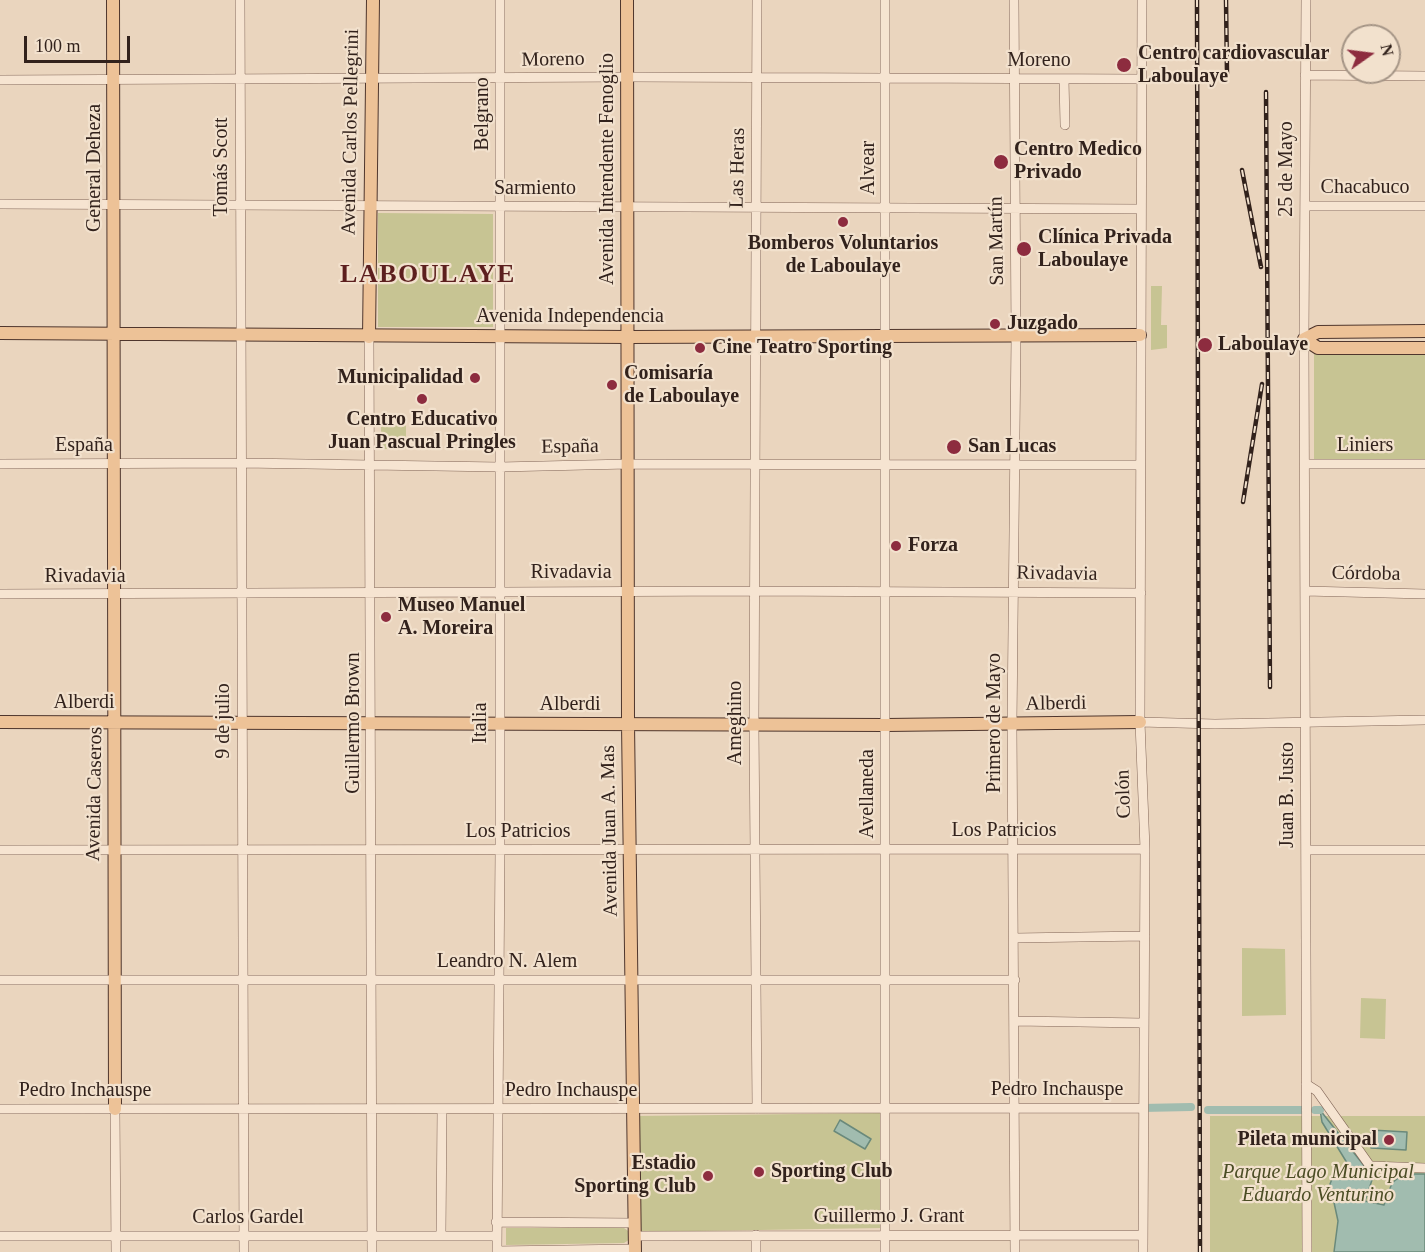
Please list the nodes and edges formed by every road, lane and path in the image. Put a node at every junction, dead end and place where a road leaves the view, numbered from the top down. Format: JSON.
{"nodes":[{"id":1,"x":113,"y":0,"type":"edge"},
{"id":2,"x":240,"y":0,"type":"edge"},
{"id":3,"x":373,"y":0,"type":"edge"},
{"id":4,"x":500,"y":0,"type":"edge"},
{"id":5,"x":627,"y":0,"type":"edge"},
{"id":6,"x":758,"y":0,"type":"edge"},
{"id":7,"x":885,"y":0,"type":"edge"},
{"id":8,"x":1014,"y":0,"type":"edge"},
{"id":9,"x":1142,"y":0,"type":"edge"},
{"id":10,"x":1306,"y":0,"type":"edge"},
{"id":11,"x":1305,"y":75,"type":"junction"},
{"id":12,"x":1425,"y":76,"type":"edge"},
{"id":13,"x":627,"y":77,"type":"junction"},
{"id":14,"x":114,"y":79,"type":"junction"},
{"id":15,"x":240,"y":79,"type":"junction"},
{"id":16,"x":501,"y":79,"type":"junction"},
{"id":17,"x":757,"y":79,"type":"junction"},
{"id":18,"x":886,"y":79,"type":"junction"},
{"id":19,"x":1014,"y":79,"type":"junction"},
{"id":20,"x":1064,"y":79,"type":"junction"},
{"id":21,"x":1142,"y":79,"type":"junction"},
{"id":22,"x":0,"y":80,"type":"edge"},
{"id":23,"x":372,"y":80,"type":"junction"},
{"id":24,"x":1065,"y":126,"type":"dead end"},
{"id":25,"x":0,"y":204,"type":"edge"},
{"id":26,"x":115,"y":205,"type":"junction"},
{"id":27,"x":240,"y":206,"type":"junction"},
{"id":28,"x":1306,"y":206,"type":"junction"},
{"id":29,"x":1425,"y":206,"type":"edge"},
{"id":30,"x":626,"y":207,"type":"junction"},
{"id":31,"x":369,"y":208,"type":"junction"},
{"id":32,"x":501,"y":208,"type":"junction"},
{"id":33,"x":1015,"y":208,"type":"junction"},
{"id":34,"x":756,"y":209,"type":"junction"},
{"id":35,"x":887,"y":209,"type":"junction"},
{"id":36,"x":1141,"y":209,"type":"junction"},
{"id":37,"x":1425,"y":331,"type":"edge"},
{"id":38,"x":0,"y":333,"type":"edge"},
{"id":39,"x":241,"y":334,"type":"junction"},
{"id":40,"x":115,"y":335,"type":"junction"},
{"id":41,"x":1140,"y":335,"type":"junction"},
{"id":42,"x":500,"y":336,"type":"junction"},
{"id":43,"x":756,"y":336,"type":"junction"},
{"id":44,"x":369,"y":337,"type":"junction"},
{"id":45,"x":628,"y":337,"type":"junction"},
{"id":46,"x":885,"y":337,"type":"junction"},
{"id":47,"x":1016,"y":337,"type":"junction"},
{"id":48,"x":1304,"y":339,"type":"junction"},
{"id":49,"x":1425,"y":348,"type":"edge"},
{"id":50,"x":242,"y":463,"type":"junction"},
{"id":51,"x":0,"y":464,"type":"edge"},
{"id":52,"x":115,"y":464,"type":"junction"},
{"id":53,"x":371,"y":464,"type":"junction"},
{"id":54,"x":628,"y":464,"type":"junction"},
{"id":55,"x":1425,"y":464,"type":"edge"},
{"id":56,"x":756,"y":465,"type":"junction"},
{"id":57,"x":884,"y":465,"type":"junction"},
{"id":58,"x":1013,"y":465,"type":"junction"},
{"id":59,"x":1140,"y":465,"type":"junction"},
{"id":60,"x":1305,"y":465,"type":"junction"},
{"id":61,"x":500,"y":466,"type":"junction"},
{"id":62,"x":499,"y":591,"type":"junction"},
{"id":63,"x":629,"y":591,"type":"junction"},
{"id":64,"x":754,"y":591,"type":"junction"},
{"id":65,"x":884,"y":591,"type":"junction"},
{"id":66,"x":1305,"y":591,"type":"junction"},
{"id":67,"x":371,"y":592,"type":"junction"},
{"id":68,"x":1014,"y":592,"type":"junction"},
{"id":69,"x":244,"y":593,"type":"junction"},
{"id":70,"x":1141,"y":593,"type":"junction"},
{"id":71,"x":0,"y":594,"type":"edge"},
{"id":72,"x":1425,"y":594,"type":"edge"},
{"id":73,"x":115,"y":595,"type":"junction"},
{"id":74,"x":1425,"y":720,"type":"edge"},
{"id":75,"x":1306,"y":721,"type":"junction"},
{"id":76,"x":0,"y":722,"type":"edge"},
{"id":77,"x":1140,"y":722,"type":"junction"},
{"id":78,"x":116,"y":723,"type":"junction"},
{"id":79,"x":242,"y":723,"type":"junction"},
{"id":80,"x":372,"y":723,"type":"junction"},
{"id":81,"x":499,"y":724,"type":"junction"},
{"id":82,"x":628,"y":724,"type":"junction"},
{"id":83,"x":754,"y":724,"type":"junction"},
{"id":84,"x":1012,"y":724,"type":"junction"},
{"id":85,"x":886,"y":725,"type":"junction"},
{"id":86,"x":629,"y":849,"type":"junction"},
{"id":87,"x":756,"y":849,"type":"junction"},
{"id":88,"x":886,"y":849,"type":"junction"},
{"id":89,"x":1014,"y":849,"type":"junction"},
{"id":90,"x":1144,"y":849,"type":"junction"},
{"id":91,"x":0,"y":850,"type":"edge"},
{"id":92,"x":114,"y":850,"type":"junction"},
{"id":93,"x":242,"y":850,"type":"junction"},
{"id":94,"x":372,"y":850,"type":"junction"},
{"id":95,"x":500,"y":850,"type":"junction"},
{"id":96,"x":1305,"y":850,"type":"junction"},
{"id":97,"x":1425,"y":850,"type":"edge"},
{"id":98,"x":1145,"y":936,"type":"junction"},
{"id":99,"x":1014,"y":938,"type":"junction"},
{"id":100,"x":0,"y":980,"type":"edge"},
{"id":101,"x":114,"y":980,"type":"junction"},
{"id":102,"x":242,"y":980,"type":"junction"},
{"id":103,"x":372,"y":980,"type":"junction"},
{"id":104,"x":498,"y":980,"type":"junction"},
{"id":105,"x":631,"y":980,"type":"junction"},
{"id":106,"x":757,"y":980,"type":"junction"},
{"id":107,"x":885,"y":980,"type":"junction"},
{"id":108,"x":1015,"y":980,"type":"junction"},
{"id":109,"x":1015,"y":1021,"type":"junction"},
{"id":110,"x":1143,"y":1023,"type":"junction"},
{"id":111,"x":1306,"y":1084,"type":"junction"},
{"id":112,"x":758,"y":1108,"type":"junction"},
{"id":113,"x":886,"y":1108,"type":"junction"},
{"id":114,"x":1015,"y":1108,"type":"junction"},
{"id":115,"x":1142,"y":1108,"type":"junction"},
{"id":116,"x":0,"y":1109,"type":"edge"},
{"id":117,"x":115,"y":1109,"type":"junction"},
{"id":118,"x":242,"y":1109,"type":"junction"},
{"id":119,"x":372,"y":1109,"type":"junction"},
{"id":120,"x":442,"y":1109,"type":"junction"},
{"id":121,"x":496,"y":1109,"type":"junction"},
{"id":122,"x":634,"y":1109,"type":"junction"},
{"id":123,"x":1425,"y":1168,"type":"edge"},
{"id":124,"x":496,"y":1222,"type":"junction"},
{"id":125,"x":634,"y":1229,"type":"junction"},
{"id":126,"x":885,"y":1234,"type":"junction"},
{"id":127,"x":756,"y":1235,"type":"junction"},
{"id":128,"x":1015,"y":1235,"type":"junction"},
{"id":129,"x":1143,"y":1235,"type":"junction"},
{"id":130,"x":0,"y":1236,"type":"edge"},
{"id":131,"x":116,"y":1236,"type":"junction"},
{"id":132,"x":244,"y":1236,"type":"junction"},
{"id":133,"x":372,"y":1236,"type":"junction"},
{"id":134,"x":441,"y":1236,"type":"junction"},
{"id":135,"x":496,"y":1236,"type":"junction"},
{"id":136,"x":497,"y":1251,"type":"edge"},
{"id":137,"x":635,"y":1251,"type":"edge"},
{"id":138,"x":116,"y":1252,"type":"edge"},
{"id":139,"x":244,"y":1252,"type":"edge"},
{"id":140,"x":372,"y":1252,"type":"edge"},
{"id":141,"x":756,"y":1252,"type":"edge"},
{"id":142,"x":885,"y":1252,"type":"edge"},
{"id":143,"x":1015,"y":1252,"type":"edge"},
{"id":144,"x":1143,"y":1252,"type":"edge"},
{"id":145,"x":1307,"y":1252,"type":"edge"}],
"edges":[{"from":1,"to":14,"type":"main road","name":"General Deheza"},
{"from":2,"to":15,"type":"street","name":"Tomás Scott"},
{"from":3,"to":23,"type":"main road","name":"Avenida Carlos Pellegrini"},
{"from":4,"to":16,"type":"street","name":"Belgrano"},
{"from":5,"to":13,"type":"main road","name":"Avenida Intendente Fenoglio"},
{"from":6,"to":17,"type":"street","name":"Las Heras"},
{"from":7,"to":18,"type":"street","name":"Alvear"},
{"from":8,"to":19,"type":"street","name":"San Martín"},
{"from":9,"to":21,"type":"street","name":"Colón"},
{"from":10,"to":11,"type":"street","name":"25 de Mayo"},
{"from":11,"to":12,"type":"street"},
{"from":11,"to":28,"type":"street","name":"25 de Mayo"},
{"from":13,"to":16,"type":"street","name":"Moreno"},
{"from":13,"to":17,"type":"street","name":"Moreno"},
{"from":13,"to":30,"type":"main road","name":"Avenida Intendente Fenoglio"},
{"from":14,"to":15,"type":"street","name":"Moreno"},
{"from":14,"to":22,"type":"street","name":"Moreno"},
{"from":14,"to":26,"type":"main road","name":"General Deheza"},
{"from":15,"to":23,"type":"street","name":"Moreno"},
{"from":15,"to":27,"type":"street","name":"Tomás Scott"},
{"from":16,"to":23,"type":"street","name":"Moreno"},
{"from":16,"to":32,"type":"street","name":"Belgrano"},
{"from":17,"to":18,"type":"street","name":"Moreno"},
{"from":17,"to":34,"type":"street","name":"Las Heras"},
{"from":18,"to":19,"type":"street","name":"Moreno"},
{"from":18,"to":35,"type":"street","name":"Alvear"},
{"from":19,"to":20,"type":"street","name":"Moreno"},
{"from":19,"to":33,"type":"street","name":"San Martín"},
{"from":20,"to":21,"type":"street","name":"Moreno"},
{"from":20,"to":24,"type":"street"},
{"from":21,"to":36,"type":"street","name":"Colón"},
{"from":23,"to":31,"type":"main road","name":"Avenida Carlos Pellegrini"},
{"from":25,"to":26,"type":"street","name":"Sarmiento"},
{"from":26,"to":27,"type":"street","name":"Sarmiento"},
{"from":26,"to":40,"type":"main road","name":"General Deheza"},
{"from":27,"to":31,"type":"street","name":"Sarmiento"},
{"from":27,"to":39,"type":"street","name":"Tomás Scott"},
{"from":28,"to":29,"type":"street","name":"Chacabuco"},
{"from":28,"to":48,"type":"street","name":"25 de Mayo"},
{"from":30,"to":32,"type":"street","name":"Sarmiento"},
{"from":30,"to":34,"type":"street","name":"Sarmiento"},
{"from":30,"to":45,"type":"main road","name":"Avenida Intendente Fenoglio"},
{"from":31,"to":32,"type":"street","name":"Sarmiento"},
{"from":31,"to":44,"type":"main road","name":"Avenida Carlos Pellegrini"},
{"from":32,"to":42,"type":"street","name":"Belgrano"},
{"from":33,"to":35,"type":"street","name":"Sarmiento"},
{"from":33,"to":36,"type":"street","name":"Sarmiento"},
{"from":33,"to":47,"type":"street","name":"San Martín"},
{"from":34,"to":35,"type":"street","name":"Sarmiento"},
{"from":34,"to":43,"type":"street","name":"Las Heras"},
{"from":35,"to":46,"type":"street","name":"Alvear"},
{"from":36,"to":41,"type":"street","name":"Colón"},
{"from":37,"to":48,"type":"main road"},
{"from":38,"to":40,"type":"main road","name":"Avenida Independencia"},
{"from":39,"to":40,"type":"main road","name":"Avenida Independencia"},
{"from":39,"to":44,"type":"main road","name":"Avenida Independencia"},
{"from":39,"to":50,"type":"street","name":"9 de julio"},
{"from":40,"to":52,"type":"main road","name":"Avenida Caseros"},
{"from":41,"to":47,"type":"main road","name":"Avenida Independencia"},
{"from":41,"to":59,"type":"street","name":"Colón"},
{"from":42,"to":44,"type":"main road","name":"Avenida Independencia"},
{"from":42,"to":45,"type":"main road","name":"Avenida Independencia"},
{"from":42,"to":61,"type":"street","name":"Italia"},
{"from":43,"to":45,"type":"main road","name":"Avenida Independencia"},
{"from":43,"to":46,"type":"main road","name":"Avenida Independencia"},
{"from":43,"to":56,"type":"street","name":"Ameghino"},
{"from":44,"to":53,"type":"street","name":"Guillermo Brown"},
{"from":45,"to":54,"type":"main road","name":"Avenida Juan A. Mas"},
{"from":46,"to":47,"type":"main road","name":"Avenida Independencia"},
{"from":46,"to":57,"type":"street","name":"Avellaneda"},
{"from":47,"to":58,"type":"street","name":"Primero de Mayo"},
{"from":48,"to":49,"type":"main road"},
{"from":48,"to":60,"type":"street","name":"Juan B. Justo"},
{"from":50,"to":52,"type":"street","name":"España"},
{"from":50,"to":53,"type":"street","name":"España"},
{"from":50,"to":69,"type":"street","name":"9 de julio"},
{"from":51,"to":52,"type":"street","name":"España"},
{"from":52,"to":73,"type":"main road","name":"Avenida Caseros"},
{"from":53,"to":61,"type":"street","name":"España"},
{"from":53,"to":67,"type":"street","name":"Guillermo Brown"},
{"from":54,"to":56,"type":"street","name":"España"},
{"from":54,"to":61,"type":"street","name":"España"},
{"from":54,"to":63,"type":"main road","name":"Avenida Juan A. Mas"},
{"from":55,"to":60,"type":"street","name":"Liniers"},
{"from":56,"to":57,"type":"street","name":"España"},
{"from":56,"to":64,"type":"street","name":"Ameghino"},
{"from":57,"to":58,"type":"street","name":"España"},
{"from":57,"to":65,"type":"street","name":"Avellaneda"},
{"from":58,"to":59,"type":"street","name":"España"},
{"from":58,"to":68,"type":"street","name":"Primero de Mayo"},
{"from":59,"to":70,"type":"street","name":"Colón"},
{"from":60,"to":66,"type":"street","name":"Juan B. Justo"},
{"from":61,"to":62,"type":"street","name":"Italia"},
{"from":62,"to":63,"type":"street","name":"Rivadavia"},
{"from":62,"to":67,"type":"street","name":"Rivadavia"},
{"from":62,"to":81,"type":"street","name":"Italia"},
{"from":63,"to":64,"type":"street","name":"Rivadavia"},
{"from":63,"to":82,"type":"main road","name":"Avenida Juan A. Mas"},
{"from":64,"to":65,"type":"street","name":"Rivadavia"},
{"from":64,"to":83,"type":"street","name":"Ameghino"},
{"from":65,"to":68,"type":"street","name":"Rivadavia"},
{"from":65,"to":85,"type":"street","name":"Avellaneda"},
{"from":66,"to":72,"type":"street","name":"Córdoba"},
{"from":66,"to":75,"type":"street","name":"Juan B. Justo"},
{"from":67,"to":69,"type":"street","name":"Rivadavia"},
{"from":67,"to":80,"type":"street","name":"Guillermo Brown"},
{"from":68,"to":70,"type":"street","name":"Rivadavia"},
{"from":68,"to":84,"type":"street","name":"Primero de Mayo"},
{"from":69,"to":73,"type":"street","name":"Rivadavia"},
{"from":69,"to":79,"type":"street","name":"9 de julio"},
{"from":70,"to":77,"type":"street","name":"Colón"},
{"from":71,"to":73,"type":"street","name":"Rivadavia"},
{"from":73,"to":78,"type":"main road","name":"Avenida Caseros"},
{"from":74,"to":75,"type":"street"},
{"from":75,"to":77,"type":"street"},
{"from":75,"to":96,"type":"street","name":"Juan B. Justo"},
{"from":76,"to":78,"type":"main road","name":"Alberdi"},
{"from":77,"to":84,"type":"main road","name":"Alberdi"},
{"from":77,"to":90,"type":"street","name":"Colón"},
{"from":78,"to":79,"type":"main road","name":"Alberdi"},
{"from":78,"to":92,"type":"main road","name":"Avenida Caseros"},
{"from":79,"to":80,"type":"main road","name":"Alberdi"},
{"from":79,"to":93,"type":"street","name":"9 de julio"},
{"from":80,"to":81,"type":"main road","name":"Alberdi"},
{"from":80,"to":94,"type":"street","name":"Guillermo Brown"},
{"from":81,"to":82,"type":"main road","name":"Alberdi"},
{"from":81,"to":95,"type":"street","name":"Italia"},
{"from":82,"to":83,"type":"main road","name":"Alberdi"},
{"from":82,"to":86,"type":"main road","name":"Avenida Juan A. Mas"},
{"from":83,"to":85,"type":"main road","name":"Alberdi"},
{"from":83,"to":87,"type":"street","name":"Ameghino"},
{"from":84,"to":85,"type":"main road","name":"Alberdi"},
{"from":84,"to":89,"type":"street","name":"Primero de Mayo"},
{"from":85,"to":88,"type":"street","name":"Avellaneda"},
{"from":86,"to":87,"type":"street","name":"Los Patricios"},
{"from":86,"to":95,"type":"street","name":"Los Patricios"},
{"from":86,"to":105,"type":"main road","name":"Avenida Juan A. Mas"},
{"from":87,"to":88,"type":"street","name":"Los Patricios"},
{"from":87,"to":106,"type":"street","name":"Ameghino"},
{"from":88,"to":89,"type":"street","name":"Los Patricios"},
{"from":88,"to":107,"type":"street","name":"Avellaneda"},
{"from":89,"to":90,"type":"street","name":"Los Patricios"},
{"from":89,"to":99,"type":"street","name":"Primero de Mayo"},
{"from":90,"to":98,"type":"street","name":"Colón"},
{"from":91,"to":92,"type":"street","name":"Los Patricios"},
{"from":92,"to":93,"type":"street","name":"Los Patricios"},
{"from":92,"to":101,"type":"main road","name":"Avenida Caseros"},
{"from":93,"to":94,"type":"street","name":"Los Patricios"},
{"from":93,"to":102,"type":"street","name":"9 de julio"},
{"from":94,"to":95,"type":"street","name":"Los Patricios"},
{"from":94,"to":103,"type":"street","name":"Guillermo Brown"},
{"from":95,"to":104,"type":"street","name":"Italia"},
{"from":96,"to":97,"type":"street"},
{"from":96,"to":111,"type":"street","name":"Juan B. Justo"},
{"from":98,"to":99,"type":"street"},
{"from":98,"to":110,"type":"street","name":"Colón"},
{"from":99,"to":108,"type":"street","name":"Primero de Mayo"},
{"from":100,"to":101,"type":"street","name":"Leandro N. Alem"},
{"from":101,"to":102,"type":"street","name":"Leandro N. Alem"},
{"from":101,"to":117,"type":"main road","name":"Avenida Caseros"},
{"from":102,"to":103,"type":"street","name":"Leandro N. Alem"},
{"from":102,"to":118,"type":"street","name":"9 de julio"},
{"from":103,"to":104,"type":"street","name":"Leandro N. Alem"},
{"from":103,"to":119,"type":"street","name":"Guillermo Brown"},
{"from":104,"to":105,"type":"street","name":"Leandro N. Alem"},
{"from":104,"to":121,"type":"street","name":"Italia"},
{"from":105,"to":106,"type":"street","name":"Leandro N. Alem"},
{"from":105,"to":122,"type":"main road","name":"Avenida Juan A. Mas"},
{"from":106,"to":107,"type":"street","name":"Leandro N. Alem"},
{"from":106,"to":112,"type":"street","name":"Ameghino"},
{"from":107,"to":108,"type":"street","name":"Leandro N. Alem"},
{"from":107,"to":113,"type":"street","name":"Avellaneda"},
{"from":108,"to":109,"type":"street","name":"Primero de Mayo"},
{"from":109,"to":110,"type":"street"},
{"from":109,"to":114,"type":"street","name":"Primero de Mayo"},
{"from":110,"to":115,"type":"street","name":"Colón"},
{"from":111,"to":123,"type":"street"},
{"from":111,"to":145,"type":"street","name":"Juan B. Justo"},
{"from":112,"to":113,"type":"street","name":"Pedro Inchauspe"},
{"from":112,"to":122,"type":"street","name":"Pedro Inchauspe"},
{"from":113,"to":114,"type":"street","name":"Pedro Inchauspe"},
{"from":113,"to":126,"type":"street","name":"Avellaneda"},
{"from":114,"to":115,"type":"street","name":"Pedro Inchauspe"},
{"from":114,"to":128,"type":"street","name":"Primero de Mayo"},
{"from":115,"to":129,"type":"street","name":"Colón"},
{"from":116,"to":117,"type":"street","name":"Pedro Inchauspe"},
{"from":117,"to":118,"type":"street","name":"Pedro Inchauspe"},
{"from":117,"to":131,"type":"street"},
{"from":118,"to":119,"type":"street","name":"Pedro Inchauspe"},
{"from":118,"to":132,"type":"street","name":"9 de julio"},
{"from":119,"to":120,"type":"street","name":"Pedro Inchauspe"},
{"from":119,"to":133,"type":"street","name":"Guillermo Brown"},
{"from":120,"to":121,"type":"street","name":"Pedro Inchauspe"},
{"from":120,"to":134,"type":"street"},
{"from":121,"to":122,"type":"street","name":"Pedro Inchauspe"},
{"from":121,"to":124,"type":"street","name":"Italia"},
{"from":122,"to":125,"type":"main road","name":"Avenida Juan A. Mas"},
{"from":124,"to":125,"type":"street"},
{"from":124,"to":135,"type":"street","name":"Italia"},
{"from":125,"to":127,"type":"street","name":"Guillermo J. Grant"},
{"from":125,"to":137,"type":"main road","name":"Avenida Juan A. Mas"},
{"from":126,"to":127,"type":"street","name":"Guillermo J. Grant"},
{"from":126,"to":128,"type":"street","name":"Guillermo J. Grant"},
{"from":126,"to":142,"type":"street","name":"Avellaneda"},
{"from":127,"to":141,"type":"street"},
{"from":128,"to":129,"type":"street","name":"Guillermo J. Grant"},
{"from":128,"to":143,"type":"street","name":"Primero de Mayo"},
{"from":129,"to":144,"type":"street","name":"Colón"},
{"from":130,"to":131,"type":"street","name":"Carlos Gardel"},
{"from":131,"to":132,"type":"street","name":"Carlos Gardel"},
{"from":131,"to":138,"type":"street"},
{"from":132,"to":133,"type":"street","name":"Carlos Gardel"},
{"from":132,"to":139,"type":"street","name":"9 de julio"},
{"from":133,"to":134,"type":"street","name":"Carlos Gardel"},
{"from":133,"to":140,"type":"street","name":"Guillermo Brown"},
{"from":134,"to":135,"type":"street","name":"Carlos Gardel"},
{"from":135,"to":136,"type":"street","name":"Italia"},
{"from":136,"to":137,"type":"street"}]}
